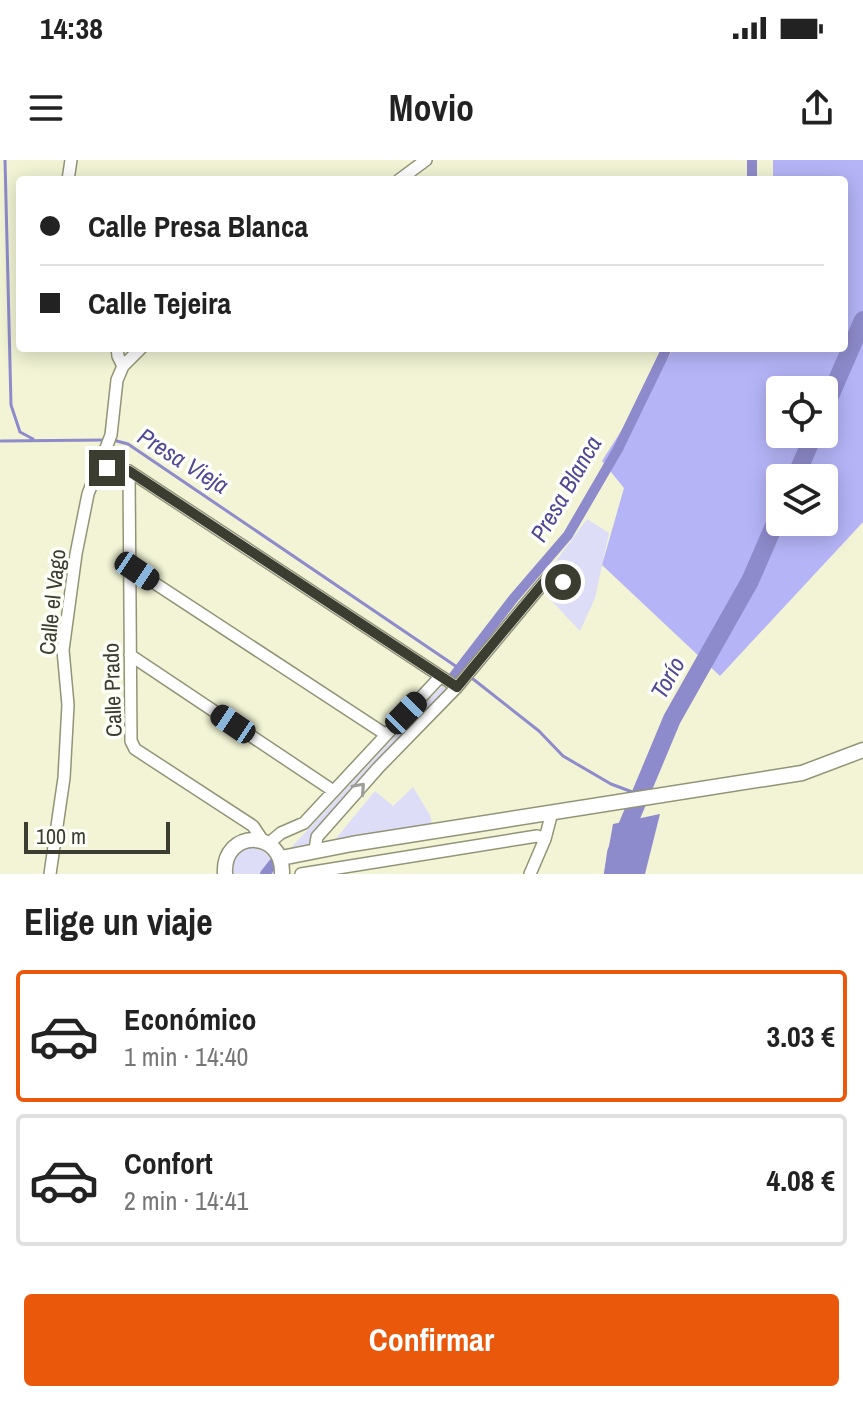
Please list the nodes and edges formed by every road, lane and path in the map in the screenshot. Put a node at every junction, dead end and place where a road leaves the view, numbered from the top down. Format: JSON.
{"nodes":[{"id":1,"x":426,"y":160,"type":"edge"},
{"id":2,"x":404,"y":176,"type":"edge"},
{"id":3,"x":118,"y":352,"type":"edge"},
{"id":4,"x":137,"y":352,"type":"edge"},
{"id":5,"x":123,"y":366,"type":"junction"},
{"id":6,"x":99,"y":468,"type":"junction"},
{"id":7,"x":129,"y":471,"type":"junction"},
{"id":8,"x":130,"y":567,"type":"junction"},
{"id":9,"x":563,"y":582,"type":"dead end"},
{"id":10,"x":130,"y":655,"type":"junction"},
{"id":11,"x":440,"y":677,"type":"junction"},
{"id":12,"x":464,"y":679,"type":"junction"},
{"id":13,"x":385,"y":734,"type":"junction"},
{"id":14,"x":863,"y":750,"type":"edge"},
{"id":15,"x":332,"y":790,"type":"junction"},
{"id":16,"x":552,"y":812,"type":"junction"},
{"id":17,"x":545,"y":839,"type":"junction"},
{"id":18,"x":266,"y":842,"type":"junction"},
{"id":19,"x":315,"y":850,"type":"junction"},
{"id":20,"x":281,"y":858,"type":"junction"},
{"id":21,"x":50,"y":874,"type":"edge"},
{"id":22,"x":225,"y":874,"type":"edge"},
{"id":23,"x":282,"y":874,"type":"edge"},
{"id":24,"x":301,"y":874,"type":"edge"},
{"id":25,"x":530,"y":874,"type":"edge"}],
"edges":[{"from":1,"to":2,"type":"street"},
{"from":3,"to":5,"type":"street"},
{"from":4,"to":5,"type":"street"},
{"from":5,"to":6,"type":"street","name":"Calle el Vago"},
{"from":6,"to":7,"type":"street"},
{"from":6,"to":21,"type":"street","name":"Calle el Vago"},
{"from":7,"to":8,"type":"street","name":"Calle Prado"},
{"from":7,"to":11,"type":"street"},
{"from":8,"to":10,"type":"street","name":"Calle Prado"},
{"from":8,"to":13,"type":"street"},
{"from":9,"to":12,"type":"street"},
{"from":10,"to":15,"type":"street"},
{"from":10,"to":18,"type":"street","name":"Calle Prado"},
{"from":11,"to":12,"type":"street"},
{"from":11,"to":13,"type":"street"},
{"from":19,"to":12,"type":"street","one_way":true},
{"from":13,"to":15,"type":"street"},
{"from":14,"to":16,"type":"street"},
{"from":15,"to":18,"type":"street"},
{"from":16,"to":17,"type":"street"},
{"from":16,"to":19,"type":"street"},
{"from":17,"to":24,"type":"street"},
{"from":17,"to":25,"type":"street"},
{"from":18,"to":20,"type":"street"},
{"from":18,"to":22,"type":"street"},
{"from":19,"to":20,"type":"street"},
{"from":20,"to":23,"type":"street"}]}
